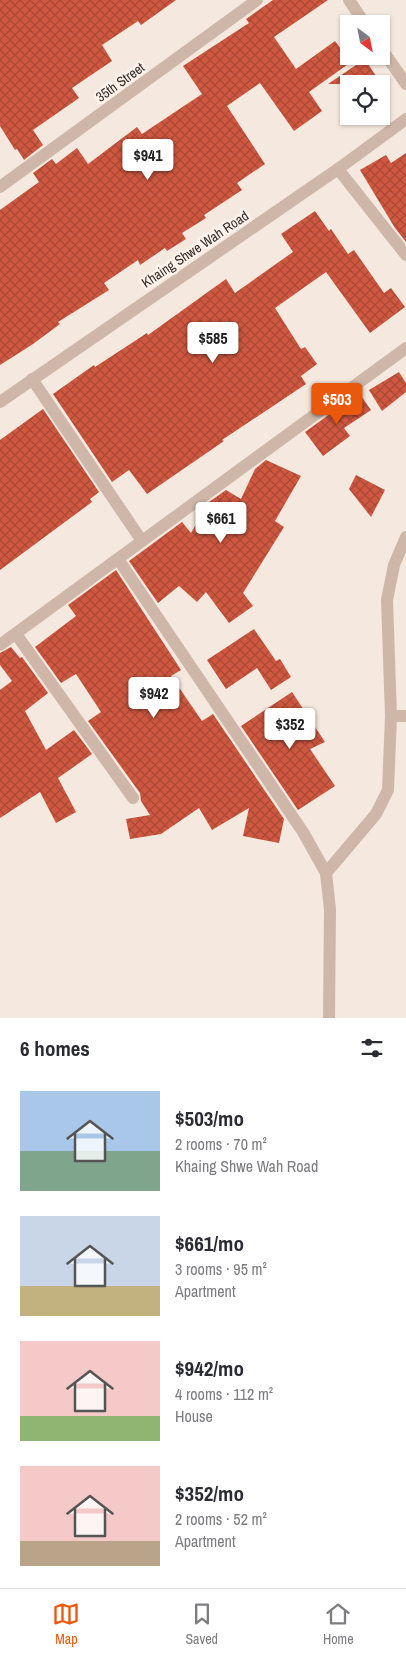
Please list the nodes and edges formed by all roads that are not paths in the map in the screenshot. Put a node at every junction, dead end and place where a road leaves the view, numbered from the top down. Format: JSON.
{"nodes":[{"id":1,"x":257,"y":0,"type":"edge"},
{"id":2,"x":349,"y":0,"type":"edge"},
{"id":3,"x":359,"y":15,"type":"edge"},
{"id":4,"x":390,"y":61,"type":"edge"},
{"id":5,"x":406,"y":84,"type":"edge"},
{"id":6,"x":406,"y":119,"type":"edge"},
{"id":7,"x":338,"y":169,"type":"junction"},
{"id":8,"x":0,"y":187,"type":"edge"},
{"id":9,"x":406,"y":255,"type":"edge"},
{"id":10,"x":406,"y":348,"type":"edge"},
{"id":11,"x":32,"y":379,"type":"junction"},
{"id":12,"x":0,"y":402,"type":"edge"},
{"id":13,"x":406,"y":537,"type":"edge"},
{"id":14,"x":142,"y":541,"type":"junction"},
{"id":15,"x":118,"y":559,"type":"junction"},
{"id":16,"x":16,"y":634,"type":"junction"},
{"id":17,"x":0,"y":645,"type":"edge"},
{"id":18,"x":391,"y":716,"type":"junction"},
{"id":19,"x":406,"y":716,"type":"edge"},
{"id":20,"x":133,"y":798,"type":"dead end"},
{"id":21,"x":326,"y":873,"type":"junction"},
{"id":22,"x":329,"y":1018,"type":"edge"}],
"edges":[{"from":1,"to":8,"type":"street","name":"35th Street"},
{"from":2,"to":3,"type":"street"},
{"from":4,"to":5,"type":"street"},
{"from":6,"to":7,"type":"street","name":"Khaing Shwe Wah Road"},
{"from":7,"to":9,"type":"street"},
{"from":7,"to":11,"type":"street","name":"Khaing Shwe Wah Road"},
{"from":10,"to":14,"type":"street"},
{"from":11,"to":12,"type":"street","name":"Khaing Shwe Wah Road"},
{"from":11,"to":14,"type":"street"},
{"from":13,"to":18,"type":"street"},
{"from":14,"to":15,"type":"street"},
{"from":15,"to":16,"type":"street"},
{"from":15,"to":21,"type":"street"},
{"from":16,"to":17,"type":"street"},
{"from":16,"to":20,"type":"street"},
{"from":18,"to":19,"type":"street"},
{"from":18,"to":21,"type":"street"},
{"from":21,"to":22,"type":"street"}]}
